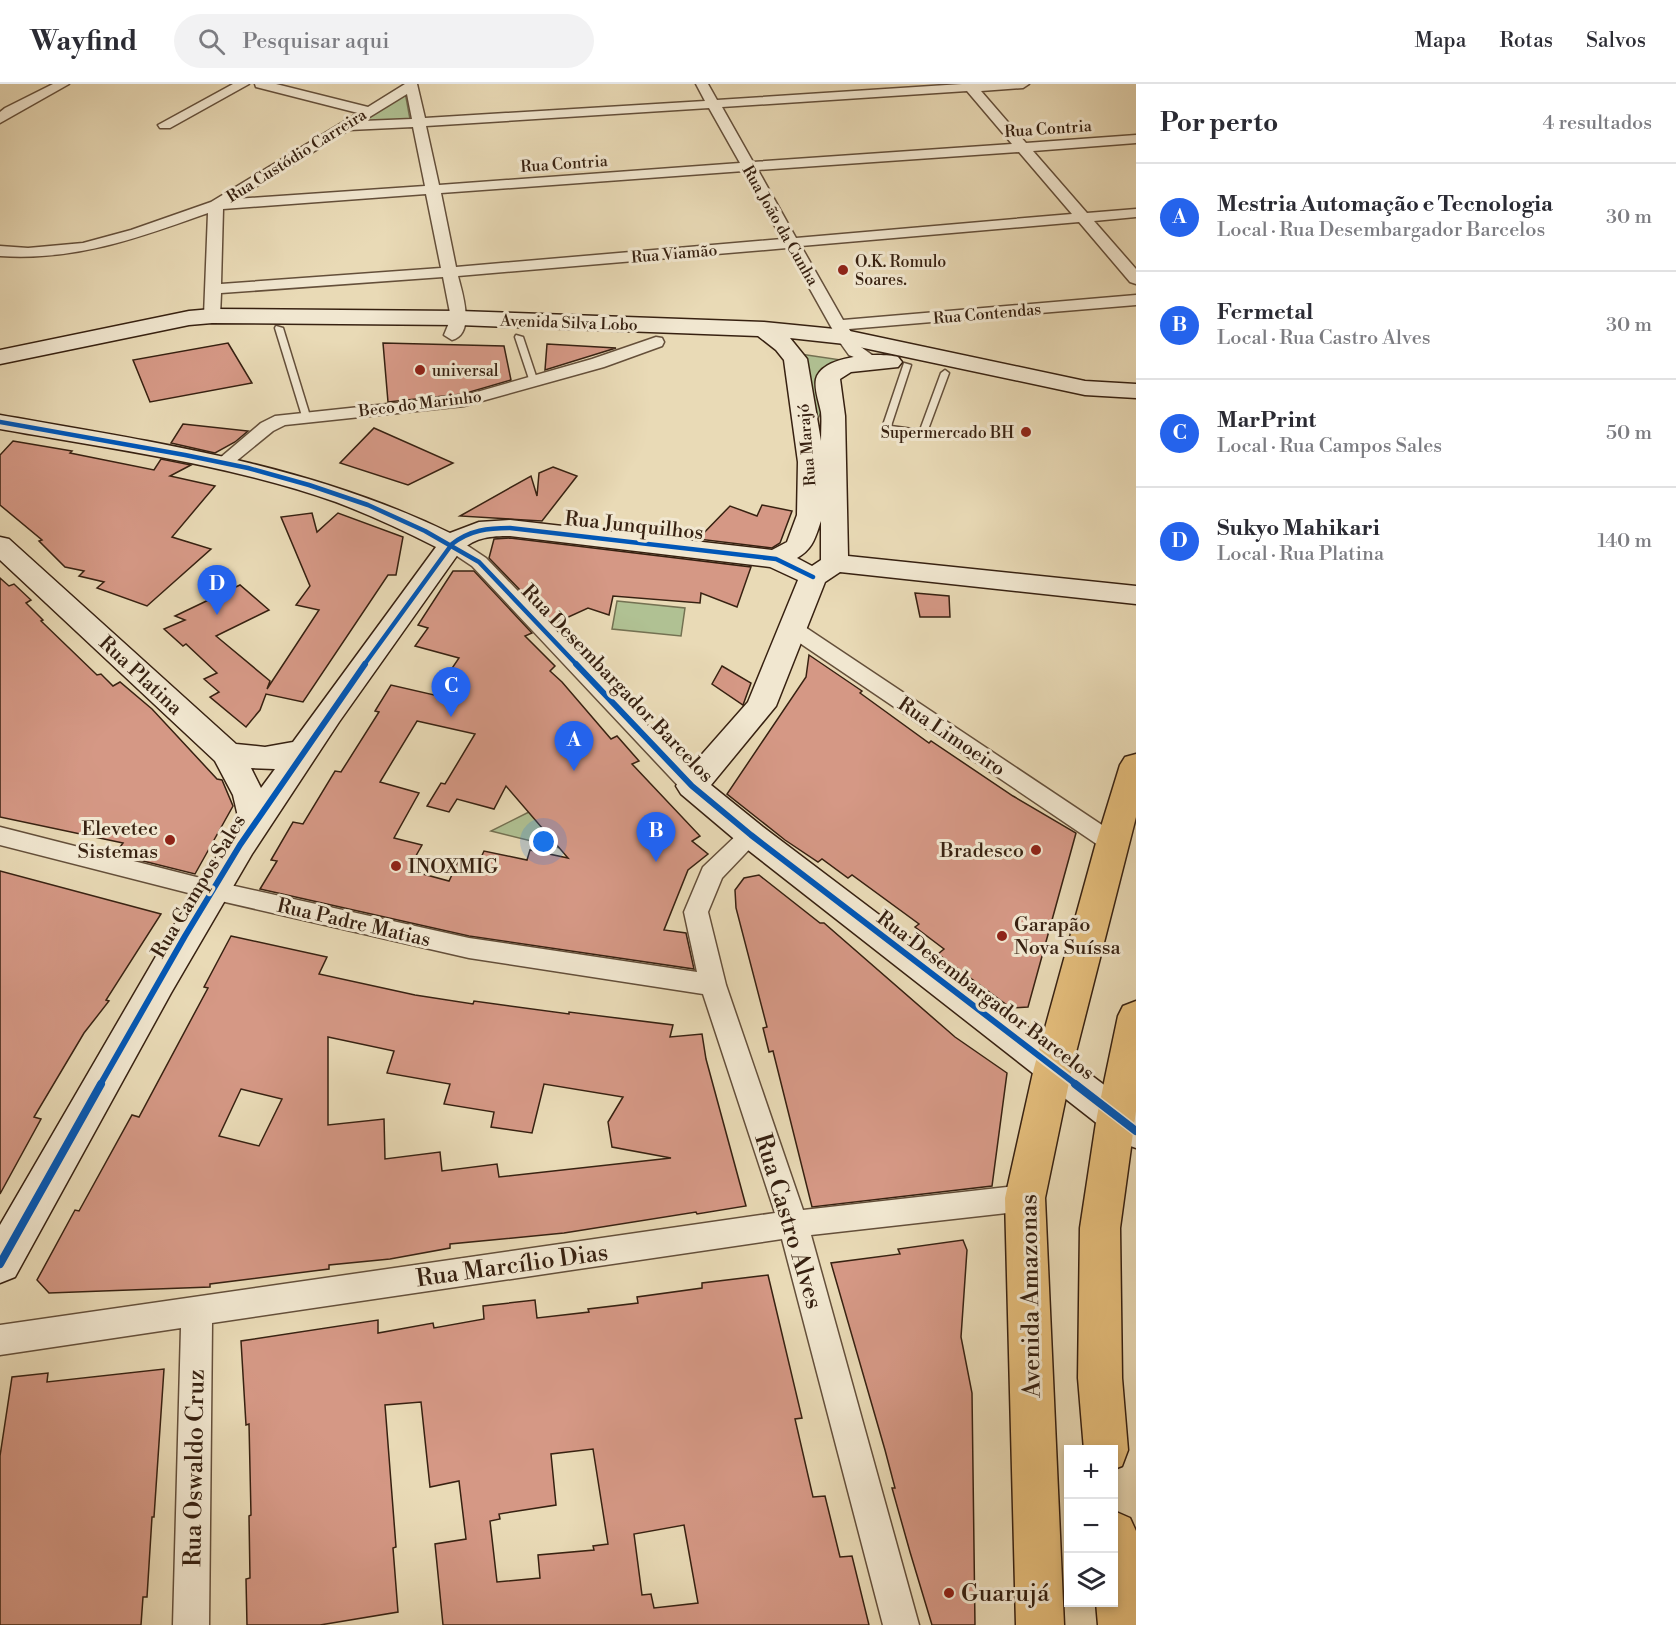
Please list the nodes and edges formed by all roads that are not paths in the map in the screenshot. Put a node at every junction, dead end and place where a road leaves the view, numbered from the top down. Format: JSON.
{"nodes":[{"id":1,"x":63,"y":84,"type":"edge"},
{"id":2,"x":243,"y":84,"type":"edge"},
{"id":3,"x":261,"y":84,"type":"edge"},
{"id":4,"x":702,"y":84,"type":"edge"},
{"id":5,"x":1023,"y":84,"type":"edge"},
{"id":6,"x":411,"y":85,"type":"edge"},
{"id":7,"x":970,"y":86,"type":"edge"},
{"id":8,"x":714,"y":102,"type":"junction"},
{"id":9,"x":368,"y":111,"type":"junction"},
{"id":10,"x":0,"y":119,"type":"edge"},
{"id":11,"x":417,"y":123,"type":"junction"},
{"id":12,"x":165,"y":125,"type":"dead end"},
{"id":13,"x":342,"y":126,"type":"junction"},
{"id":14,"x":1136,"y":139,"type":"edge"},
{"id":15,"x":1023,"y":148,"type":"junction"},
{"id":16,"x":748,"y":169,"type":"junction"},
{"id":17,"x":433,"y":190,"type":"junction"},
{"id":18,"x":216,"y":205,"type":"junction"},
{"id":19,"x":1136,"y":213,"type":"edge"},
{"id":20,"x":1082,"y":218,"type":"junction"},
{"id":21,"x":792,"y":244,"type":"junction"},
{"id":22,"x":0,"y":251,"type":"edge"},
{"id":23,"x":450,"y":272,"type":"junction"},
{"id":24,"x":1136,"y":279,"type":"edge"},
{"id":25,"x":212,"y":289,"type":"junction"},
{"id":26,"x":1136,"y":300,"type":"edge"},
{"id":27,"x":212,"y":316,"type":"junction"},
{"id":28,"x":456,"y":327,"type":"junction"},
{"id":29,"x":279,"y":328,"type":"junction"},
{"id":30,"x":764,"y":329,"type":"junction"},
{"id":31,"x":842,"y":331,"type":"junction"},
{"id":32,"x":519,"y":337,"type":"junction"},
{"id":33,"x":784,"y":345,"type":"junction"},
{"id":34,"x":623,"y":348,"type":"junction"},
{"id":35,"x":0,"y":357,"type":"edge"},
{"id":36,"x":888,"y":362,"type":"junction"},
{"id":37,"x":0,"y":370,"type":"edge"},
{"id":38,"x":945,"y":373,"type":"junction"},
{"id":39,"x":534,"y":382,"type":"junction"},
{"id":40,"x":1136,"y":391,"type":"edge"},
{"id":41,"x":1136,"y":405,"type":"edge"},
{"id":42,"x":833,"y":408,"type":"junction"},
{"id":43,"x":306,"y":416,"type":"junction"},
{"id":44,"x":0,"y":422,"type":"edge"},
{"id":45,"x":811,"y":462,"type":"junction"},
{"id":46,"x":223,"y":463,"type":"junction"},
{"id":47,"x":452,"y":544,"type":"junction"},
{"id":48,"x":0,"y":545,"type":"edge"},
{"id":49,"x":776,"y":559,"type":"junction"},
{"id":50,"x":824,"y":570,"type":"junction"},
{"id":51,"x":1136,"y":595,"type":"edge"},
{"id":52,"x":792,"y":628,"type":"junction"},
{"id":53,"x":303,"y":750,"type":"junction"},
{"id":54,"x":226,"y":753,"type":"junction"},
{"id":55,"x":1136,"y":765,"type":"edge"},
{"id":56,"x":692,"y":786,"type":"junction"},
{"id":57,"x":255,"y":823,"type":"junction"},
{"id":58,"x":751,"y":835,"type":"junction"},
{"id":59,"x":0,"y":836,"type":"edge"},
{"id":60,"x":1112,"y":843,"type":"junction"},
{"id":61,"x":212,"y":890,"type":"junction"},
{"id":62,"x":713,"y":985,"type":"junction"},
{"id":63,"x":1136,"y":1016,"type":"edge"},
{"id":64,"x":1053,"y":1068,"type":"junction"},
{"id":65,"x":1126,"y":1123,"type":"edge"},
{"id":66,"x":1121,"y":1180,"type":"edge"},
{"id":67,"x":1025,"y":1198,"type":"junction"},
{"id":68,"x":794,"y":1224,"type":"junction"},
{"id":69,"x":0,"y":1264,"type":"edge"},
{"id":70,"x":197,"y":1311,"type":"junction"},
{"id":71,"x":0,"y":1340,"type":"edge"},
{"id":72,"x":1106,"y":1445,"type":"edge"},
{"id":73,"x":1115,"y":1553,"type":"edge"},
{"id":74,"x":191,"y":1625,"type":"edge"},
{"id":75,"x":902,"y":1625,"type":"edge"},
{"id":76,"x":1040,"y":1625,"type":"edge"},
{"id":77,"x":1122,"y":1625,"type":"edge"}],
"edges":[{"from":1,"to":10,"type":"street"},
{"from":2,"to":12,"type":"street"},
{"from":3,"to":9,"type":"street"},
{"from":4,"to":8,"type":"street","name":"Rua João da Cunha"},
{"from":5,"to":7,"type":"street"},
{"from":6,"to":9,"type":"street","name":"Rua Custódio Carreira"},
{"from":6,"to":11,"type":"street"},
{"from":7,"to":8,"type":"street"},
{"from":7,"to":15,"type":"street"},
{"from":8,"to":11,"type":"street"},
{"from":8,"to":16,"type":"street","name":"Rua João da Cunha"},
{"from":9,"to":13,"type":"street","name":"Rua Custódio Carreira"},
{"from":11,"to":13,"type":"street"},
{"from":11,"to":17,"type":"street"},
{"from":13,"to":18,"type":"street","name":"Rua Custódio Carreira"},
{"from":14,"to":15,"type":"street","name":"Rua Contria"},
{"from":15,"to":16,"type":"street","name":"Rua Contria"},
{"from":15,"to":20,"type":"street"},
{"from":16,"to":17,"type":"street","name":"Rua Contria"},
{"from":16,"to":21,"type":"street","name":"Rua João da Cunha"},
{"from":17,"to":18,"type":"street","name":"Rua Contria"},
{"from":17,"to":23,"type":"street"},
{"from":18,"to":22,"type":"street","name":"Rua Contria"},
{"from":18,"to":25,"type":"street","name":"Rua Custódio Carreira"},
{"from":19,"to":20,"type":"street","name":"Rua Viamão"},
{"from":20,"to":21,"type":"street","name":"Rua Viamão"},
{"from":20,"to":24,"type":"street"},
{"from":21,"to":23,"type":"street","name":"Rua Viamão"},
{"from":21,"to":31,"type":"street","name":"Rua João da Cunha"},
{"from":23,"to":25,"type":"street","name":"Rua Viamão"},
{"from":23,"to":28,"type":"street"},
{"from":25,"to":27,"type":"street","name":"Rua Custódio Carreira"},
{"from":26,"to":31,"type":"street","name":"Rua Contendas"},
{"from":27,"to":28,"type":"street","name":"Avenida Silva Lobo"},
{"from":27,"to":35,"type":"street","name":"Avenida Silva Lobo"},
{"from":28,"to":29,"type":"street","name":"Avenida Silva Lobo"},
{"from":28,"to":30,"type":"street","name":"Avenida Silva Lobo"},
{"from":28,"to":32,"type":"street","name":"Avenida Silva Lobo"},
{"from":29,"to":37,"type":"street","name":"Avenida Silva Lobo"},
{"from":29,"to":43,"type":"lane"},
{"from":30,"to":31,"type":"street","name":"Avenida Silva Lobo"},
{"from":30,"to":33,"type":"street","name":"Rua Marajó"},
{"from":31,"to":36,"type":"street","name":"Rua João da Cunha"},
{"from":31,"to":40,"type":"street","name":"Avenida Silva Lobo"},
{"from":32,"to":34,"type":"street","name":"Avenida Silva Lobo"},
{"from":32,"to":39,"type":"lane"},
{"from":33,"to":34,"type":"street","name":"Avenida Silva Lobo"},
{"from":33,"to":36,"type":"street","name":"Avenida Silva Lobo"},
{"from":33,"to":45,"type":"street","name":"Rua Marajó"},
{"from":34,"to":39,"type":"street","name":"Beco do Marinho"},
{"from":36,"to":38,"type":"street","name":"Avenida Silva Lobo"},
{"from":36,"to":38,"type":"lane"},
{"from":36,"to":42,"type":"street","name":"Rua Marajó"},
{"from":38,"to":41,"type":"street","name":"Avenida Silva Lobo"},
{"from":39,"to":43,"type":"street","name":"Beco do Marinho"},
{"from":42,"to":45,"type":"street"},
{"from":42,"to":50,"type":"street","name":"Rua Marajó"},
{"from":43,"to":46,"type":"street","name":"Beco do Marinho"},
{"from":44,"to":46,"type":"street","name":"Rua Desembargador Barcelos"},
{"from":45,"to":49,"type":"street","name":"Rua Marajó"},
{"from":46,"to":47,"type":"street","name":"Rua Desembargador Barcelos"},
{"from":47,"to":49,"type":"street","name":"Rua Junquilhos"},
{"from":47,"to":53,"type":"street","name":"Rua Campos Sales"},
{"from":47,"to":56,"type":"street","name":"Rua Desembargador Barcelos"},
{"from":48,"to":54,"type":"street","name":"Rua Platina"},
{"from":49,"to":50,"type":"street","name":"Rua Junquilhos"},
{"from":50,"to":51,"type":"street","name":"Rua Junquilhos"},
{"from":50,"to":52,"type":"street","name":"Rua Marajó"},
{"from":52,"to":56,"type":"street","name":"Rua Marajó"},
{"from":52,"to":60,"type":"street","name":"Rua Limoeiro"},
{"from":53,"to":54,"type":"street"},
{"from":53,"to":57,"type":"street","name":"Rua Campos Sales"},
{"from":54,"to":57,"type":"street","name":"Rua Platina"},
{"from":55,"to":60,"type":"main road","name":"Avenida Amazonas"},
{"from":56,"to":58,"type":"street","name":"Rua Desembargador Barcelos"},
{"from":57,"to":61,"type":"street","name":"Rua Campos Sales"},
{"from":58,"to":62,"type":"street","name":"Rua Castro Alves"},
{"from":58,"to":64,"type":"street","name":"Rua Desembargador Barcelos"},
{"from":59,"to":61,"type":"street","name":"Rua Padre Matias"},
{"from":60,"to":64,"type":"main road","name":"Avenida Amazonas"},
{"from":61,"to":62,"type":"street","name":"Rua Padre Matias"},
{"from":61,"to":69,"type":"street","name":"Rua Campos Sales"},
{"from":62,"to":68,"type":"street","name":"Rua Castro Alves"},
{"from":63,"to":65,"type":"main road"},
{"from":64,"to":65,"type":"street","name":"Rua Desembargador Barcelos"},
{"from":64,"to":67,"type":"main road","name":"Avenida Amazonas"},
{"from":65,"to":66,"type":"main road"},
{"from":66,"to":72,"type":"main road"},
{"from":67,"to":68,"type":"street","name":"Rua Marcílio Dias"},
{"from":67,"to":76,"type":"main road","name":"Avenida Amazonas"},
{"from":68,"to":70,"type":"street","name":"Rua Marcílio Dias"},
{"from":68,"to":75,"type":"street","name":"Rua Castro Alves"},
{"from":70,"to":71,"type":"street","name":"Rua Marcílio Dias"},
{"from":70,"to":74,"type":"street","name":"Rua Oswaldo Cruz"},
{"from":73,"to":77,"type":"main road"}]}
